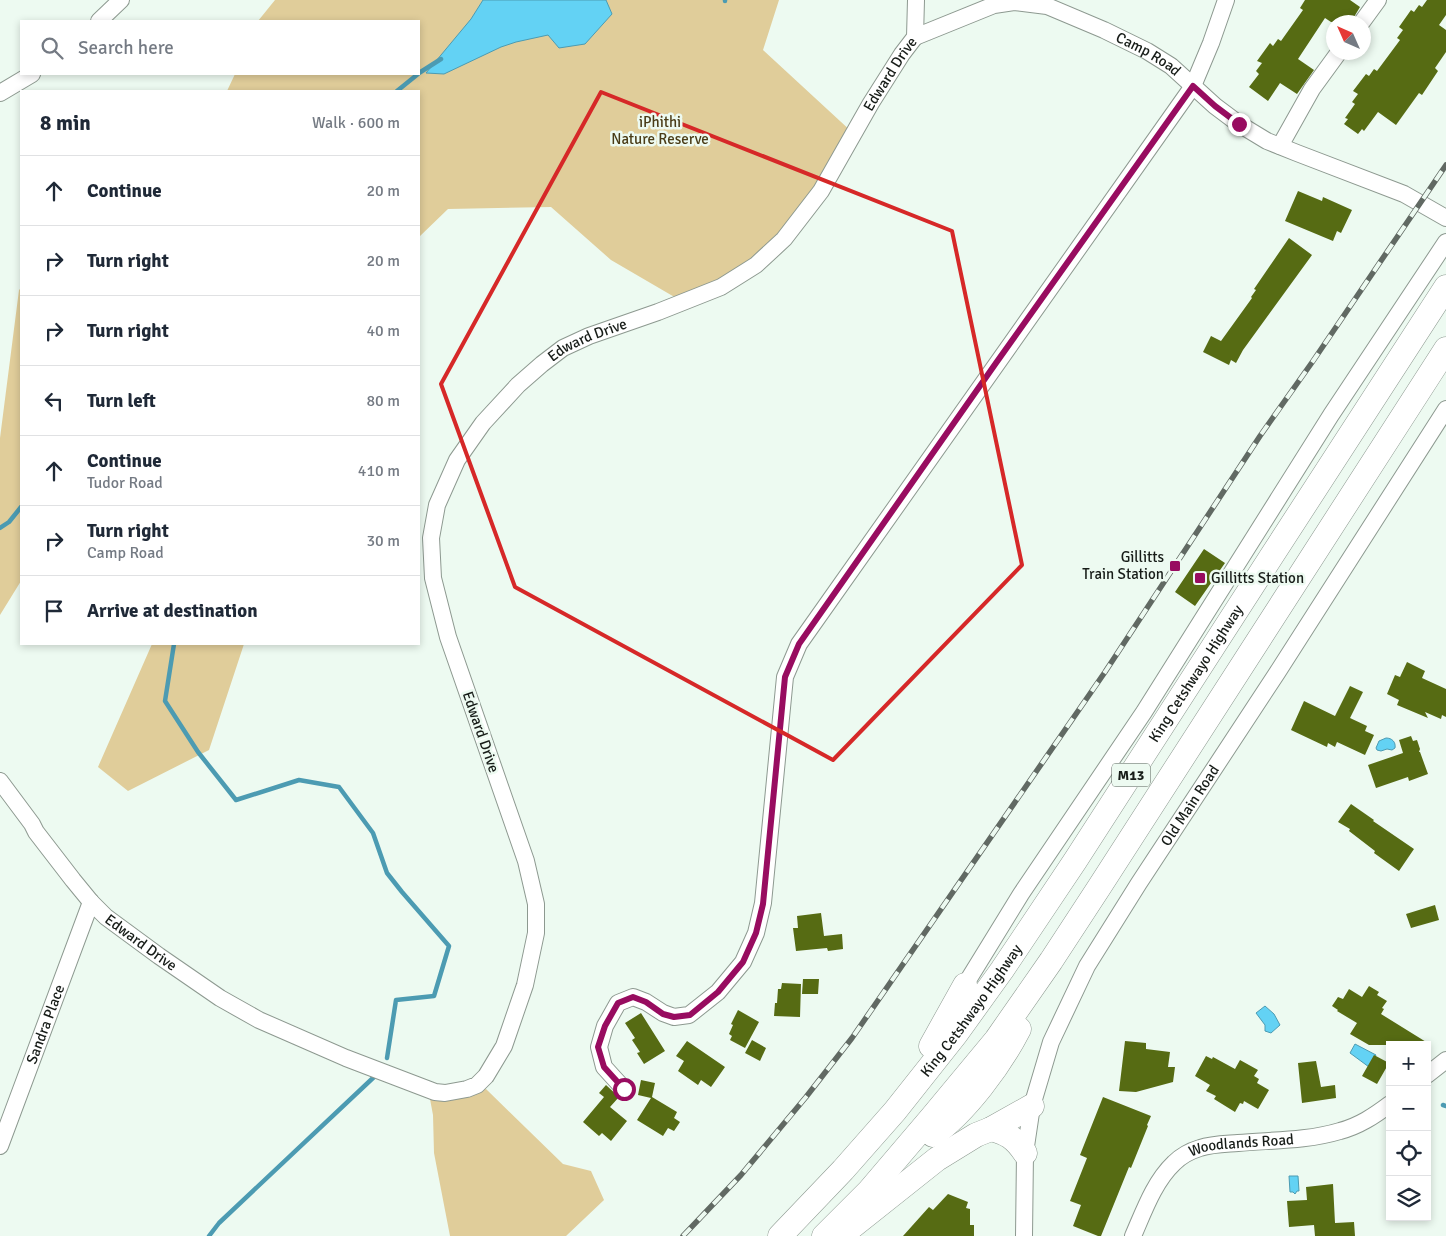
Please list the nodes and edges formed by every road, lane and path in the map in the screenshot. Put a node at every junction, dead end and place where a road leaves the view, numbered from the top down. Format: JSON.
{"nodes":[{"id":1,"x":121,"y":0,"type":"edge"},
{"id":2,"x":916,"y":0,"type":"edge"},
{"id":3,"x":1226,"y":0,"type":"edge"},
{"id":4,"x":1378,"y":0,"type":"edge"},
{"id":5,"x":1040,"y":2,"type":"edge"},
{"id":6,"x":1367,"y":15,"type":"edge"},
{"id":7,"x":100,"y":20,"type":"edge"},
{"id":8,"x":915,"y":37,"type":"junction"},
{"id":9,"x":1333,"y":60,"type":"edge"},
{"id":10,"x":30,"y":75,"type":"edge"},
{"id":11,"x":1193,"y":86,"type":"junction"},
{"id":12,"x":0,"y":93,"type":"edge"},
{"id":13,"x":1280,"y":146,"type":"junction"},
{"id":14,"x":1446,"y":218,"type":"edge"},
{"id":15,"x":1446,"y":242,"type":"edge"},
{"id":16,"x":1446,"y":287,"type":"edge"},
{"id":17,"x":1446,"y":349,"type":"edge"},
{"id":18,"x":1446,"y":409,"type":"edge"},
{"id":19,"x":0,"y":780,"type":"edge"},
{"id":20,"x":91,"y":902,"type":"junction"},
{"id":21,"x":966,"y":985,"type":"joint"},
{"id":22,"x":1446,"y":1060,"type":"edge"},
{"id":23,"x":1431,"y":1072,"type":"edge"},
{"id":24,"x":624,"y":1089,"type":"dead end"},
{"id":25,"x":1032,"y":1106,"type":"junction"},
{"id":26,"x":1386,"y":1107,"type":"edge"},
{"id":27,"x":895,"y":1111,"type":"junction"},
{"id":28,"x":990,"y":1129,"type":"junction"},
{"id":29,"x":0,"y":1146,"type":"edge"},
{"id":30,"x":1025,"y":1153,"type":"junction"},
{"id":31,"x":780,"y":1236,"type":"edge"},
{"id":32,"x":824,"y":1236,"type":"edge"},
{"id":33,"x":841,"y":1236,"type":"edge"},
{"id":34,"x":1024,"y":1236,"type":"edge"},
{"id":35,"x":1134,"y":1236,"type":"edge"}],
"edges":[{"from":1,"to":7,"type":"street"},
{"from":2,"to":8,"type":"street","name":"Edward Drive"},
{"from":3,"to":11,"type":"street"},
{"from":4,"to":6,"type":"street"},
{"from":5,"to":8,"type":"street","name":"Camp Road"},
{"from":5,"to":11,"type":"street","name":"Camp Road"},
{"from":8,"to":20,"type":"street","name":"Edward Drive"},
{"from":9,"to":13,"type":"street"},
{"from":10,"to":12,"type":"street"},
{"from":11,"to":13,"type":"street","name":"Camp Road"},
{"from":11,"to":24,"type":"street"},
{"from":13,"to":14,"type":"street","name":"Camp Road"},
{"from":15,"to":21,"type":"street"},
{"from":16,"to":27,"type":"highway","name":"King Cetshwayo Highway","number":"M13"},
{"from":17,"to":32,"type":"highway","number":"M13"},
{"from":18,"to":25,"type":"street","name":"Old Main Road"},
{"from":19,"to":20,"type":"street","name":"Edward Drive"},
{"from":20,"to":29,"type":"street","name":"Sandra Place"},
{"from":21,"to":27,"type":"highway"},
{"from":22,"to":23,"type":"street"},
{"from":25,"to":28,"type":"highway"},
{"from":25,"to":30,"type":"street","name":"Old Main Road"},
{"from":26,"to":35,"type":"street","name":"Woodlands Road"},
{"from":27,"to":31,"type":"highway","name":"King Cetshwayo Highway","number":"M13"},
{"from":28,"to":30,"type":"highway"},
{"from":28,"to":33,"type":"highway"},
{"from":30,"to":34,"type":"street","name":"Old Main Road"}]}
